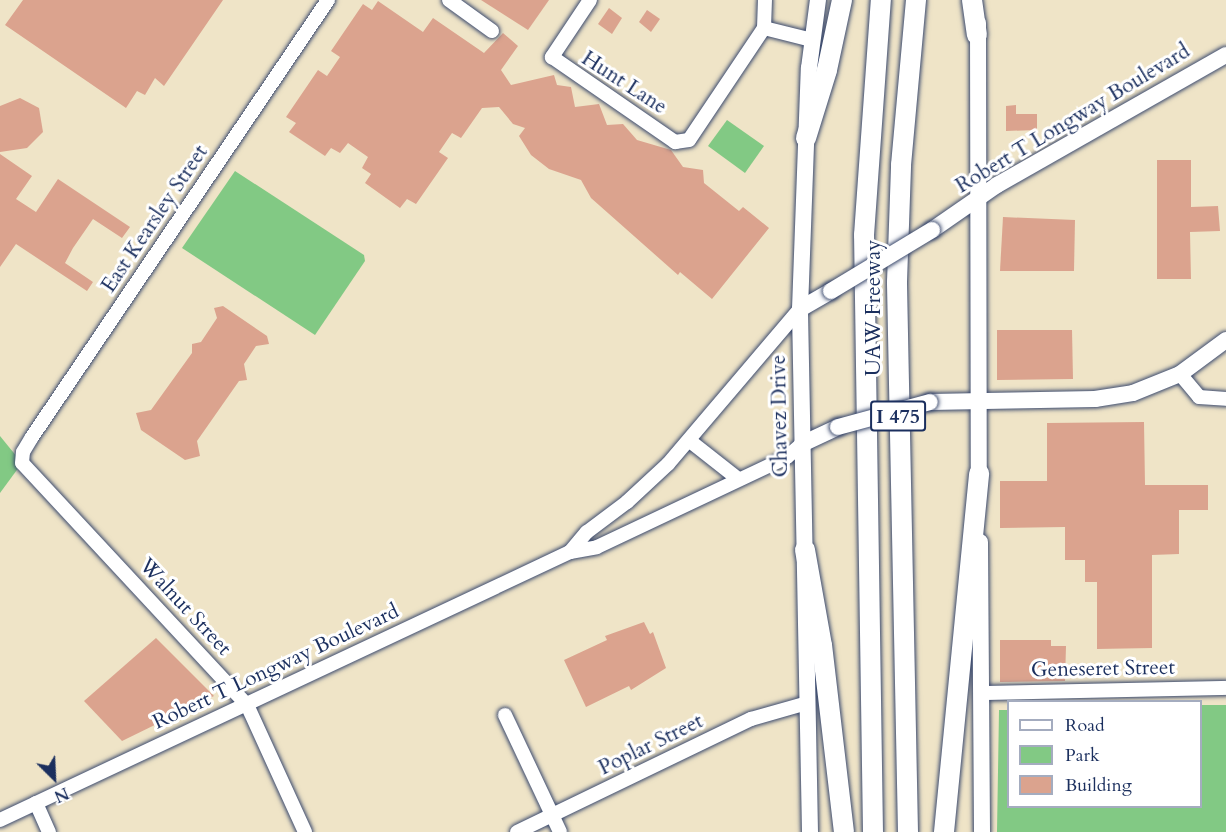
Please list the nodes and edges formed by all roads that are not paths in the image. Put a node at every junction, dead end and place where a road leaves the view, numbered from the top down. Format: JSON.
{"nodes":[{"id":1,"x":328,"y":0,"type":"edge"},
{"id":2,"x":448,"y":0,"type":"edge"},
{"id":3,"x":590,"y":0,"type":"edge"},
{"id":4,"x":765,"y":0,"type":"edge"},
{"id":5,"x":818,"y":0,"type":"edge"},
{"id":6,"x":842,"y":0,"type":"edge"},
{"id":7,"x":881,"y":0,"type":"edge"},
{"id":8,"x":916,"y":0,"type":"edge"},
{"id":9,"x":972,"y":0,"type":"edge"},
{"id":10,"x":980,"y":0,"type":"edge"},
{"id":11,"x":764,"y":28,"type":"junction"},
{"id":12,"x":492,"y":31,"type":"dead end"},
{"id":13,"x":977,"y":35,"type":"junction"},
{"id":14,"x":812,"y":40,"type":"junction"},
{"id":15,"x":1226,"y":55,"type":"edge"},
{"id":16,"x":1226,"y":69,"type":"edge"},
{"id":17,"x":1200,"y":70,"type":"junction"},
{"id":18,"x":806,"y":138,"type":"junction"},
{"id":19,"x":980,"y":199,"type":"junction"},
{"id":20,"x":800,"y":309,"type":"junction"},
{"id":21,"x":1226,"y":339,"type":"edge"},
{"id":22,"x":1180,"y":374,"type":"junction"},
{"id":23,"x":1221,"y":399,"type":"edge"},
{"id":24,"x":980,"y":402,"type":"junction"},
{"id":25,"x":690,"y":441,"type":"junction"},
{"id":26,"x":802,"y":444,"type":"junction"},
{"id":27,"x":22,"y":463,"type":"joint"},
{"id":28,"x":979,"y":474,"type":"junction"},
{"id":29,"x":737,"y":478,"type":"junction"},
{"id":30,"x":805,"y":550,"type":"junction"},
{"id":31,"x":570,"y":552,"type":"junction"},
{"id":32,"x":1226,"y":688,"type":"edge"},
{"id":33,"x":981,"y":693,"type":"junction"},
{"id":34,"x":807,"y":704,"type":"junction"},
{"id":35,"x":247,"y":705,"type":"junction"},
{"id":36,"x":506,"y":716,"type":"dead end"},
{"id":37,"x":36,"y":804,"type":"junction"},
{"id":38,"x":552,"y":815,"type":"junction"},
{"id":39,"x":0,"y":820,"type":"edge"},
{"id":40,"x":49,"y":832,"type":"edge"},
{"id":41,"x":305,"y":832,"type":"edge"},
{"id":42,"x":517,"y":832,"type":"edge"},
{"id":43,"x":560,"y":832,"type":"edge"},
{"id":44,"x":810,"y":832,"type":"edge"},
{"id":45,"x":844,"y":832,"type":"edge"},
{"id":46,"x":873,"y":832,"type":"edge"},
{"id":47,"x":908,"y":832,"type":"edge"},
{"id":48,"x":944,"y":832,"type":"edge"},
{"id":49,"x":982,"y":832,"type":"edge"}],
"edges":[{"from":1,"to":27,"type":"street","name":"East Kearsley Street"},
{"from":2,"to":12,"type":"street"},
{"from":3,"to":11,"type":"street","name":"Hunt Lane"},
{"from":4,"to":11,"type":"street"},
{"from":5,"to":14,"type":"main road","name":"Chavez Drive"},
{"from":6,"to":18,"type":"highway"},
{"from":7,"to":46,"type":"highway","name":"UAW Freeway","number":"I 475"},
{"from":8,"to":47,"type":"highway","name":"UAW Freeway","number":"I 475"},
{"from":9,"to":13,"type":"highway"},
{"from":10,"to":13,"type":"main road"},
{"from":11,"to":14,"type":"street"},
{"from":13,"to":19,"type":"main road"},
{"from":14,"to":18,"type":"main road","name":"Chavez Drive"},
{"from":15,"to":17,"type":"main road","name":"Robert T Longway Boulevard"},
{"from":16,"to":17,"type":"main road"},
{"from":17,"to":19,"type":"main road","name":"Robert T Longway Boulevard"},
{"from":18,"to":20,"type":"main road","name":"Chavez Drive"},
{"from":19,"to":20,"type":"main road","name":"Robert T Longway Boulevard","bridge":true},
{"from":19,"to":24,"type":"main road"},
{"from":20,"to":25,"type":"street","name":"Robert T Longway Boulevard"},
{"from":20,"to":26,"type":"main road","name":"Chavez Drive"},
{"from":21,"to":22,"type":"main road","name":"Robert T Longway Boulevard"},
{"from":22,"to":23,"type":"street"},
{"from":22,"to":24,"type":"main road","name":"Robert T Longway Boulevard"},
{"from":24,"to":26,"type":"main road","name":"Robert T Longway Boulevard","bridge":true},
{"from":24,"to":28,"type":"main road"},
{"from":25,"to":29,"type":"street"},
{"from":25,"to":31,"type":"street","name":"Robert T Longway Boulevard"},
{"from":26,"to":29,"type":"street","name":"Robert T Longway Boulevard"},
{"from":26,"to":30,"type":"main road","name":"Chavez Drive"},
{"from":27,"to":35,"type":"street","name":"Walnut Street"},
{"from":28,"to":33,"type":"main road"},
{"from":28,"to":48,"type":"highway"},
{"from":29,"to":31,"type":"street","name":"Robert T Longway Boulevard"},
{"from":30,"to":34,"type":"main road","name":"Chavez Drive"},
{"from":30,"to":45,"type":"highway"},
{"from":31,"to":35,"type":"street","name":"Robert T Longway Boulevard"},
{"from":32,"to":33,"type":"street","name":"Geneseret Street"},
{"from":33,"to":49,"type":"main road"},
{"from":34,"to":38,"type":"street","name":"Poplar Street"},
{"from":34,"to":44,"type":"main road","name":"Chavez Drive"},
{"from":35,"to":37,"type":"street","name":"Robert T Longway Boulevard"},
{"from":35,"to":41,"type":"street","name":"Walnut Street"},
{"from":36,"to":38,"type":"street"},
{"from":37,"to":39,"type":"street","name":"Robert T Longway Boulevard"},
{"from":37,"to":40,"type":"street"},
{"from":38,"to":42,"type":"street","name":"Poplar Street"},
{"from":38,"to":43,"type":"street"}]}
